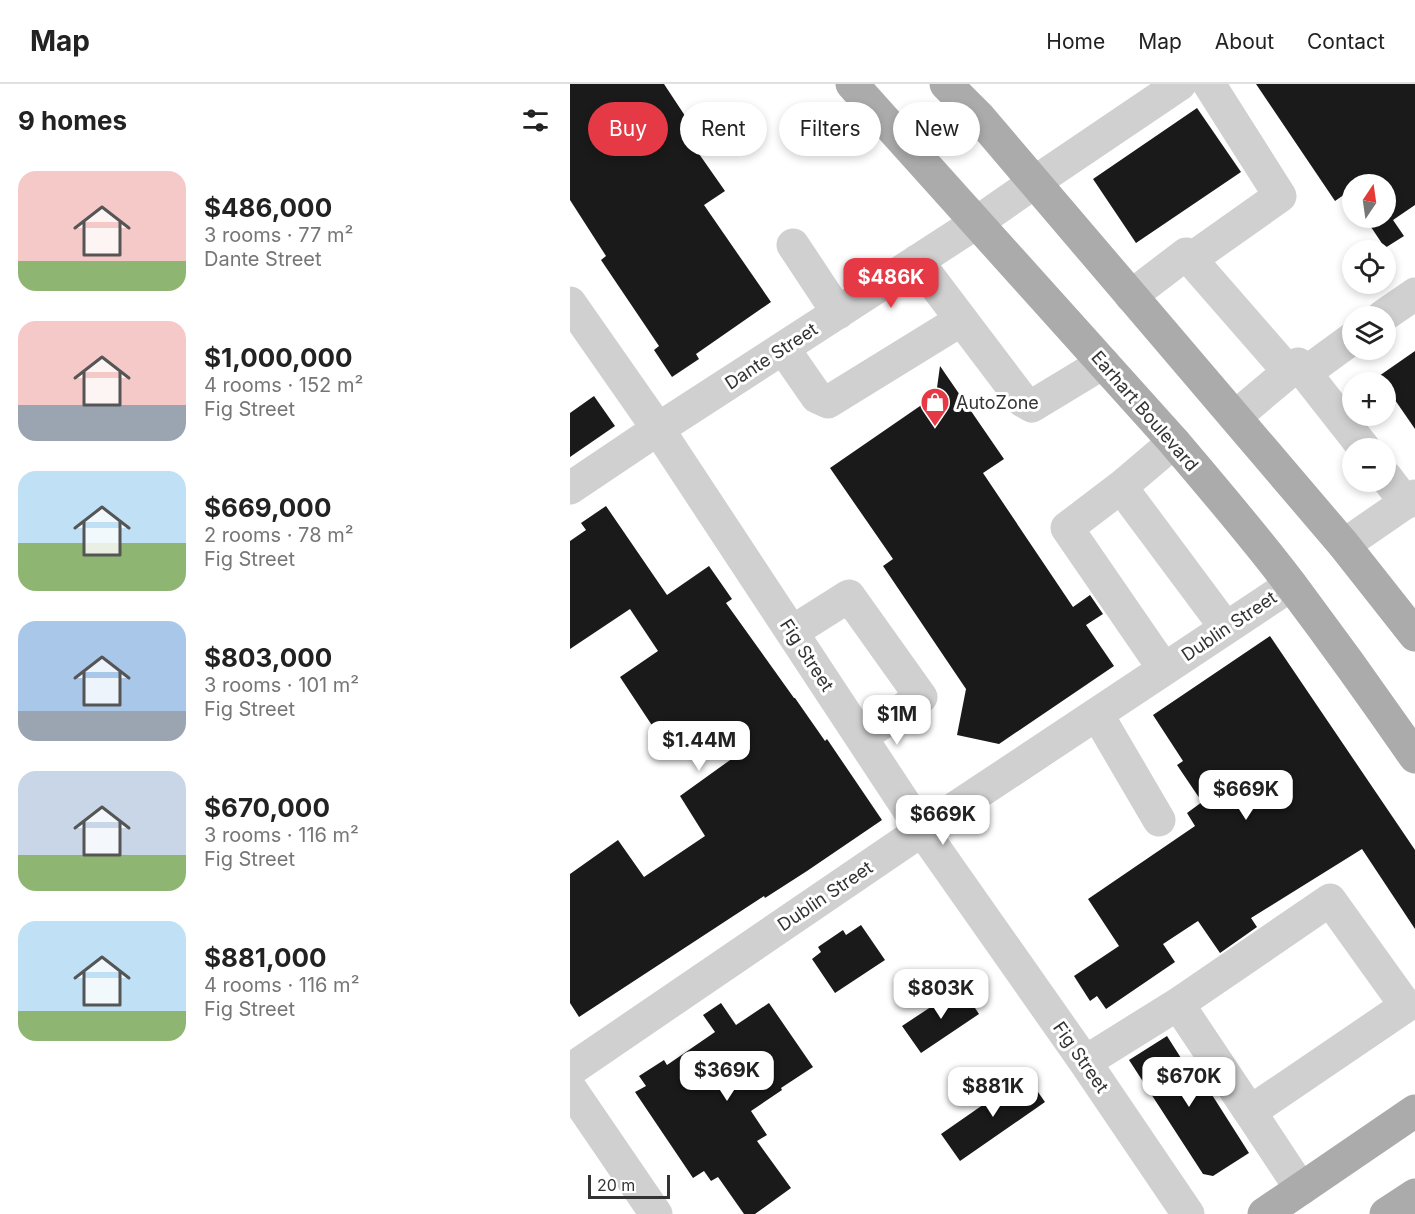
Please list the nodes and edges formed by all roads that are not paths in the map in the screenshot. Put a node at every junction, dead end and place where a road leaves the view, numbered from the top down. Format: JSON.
{"nodes":[{"id":1,"x":852,"y":84,"type":"edge"},
{"id":2,"x":946,"y":84,"type":"edge"},
{"id":3,"x":958,"y":84,"type":"edge"},
{"id":4,"x":1180,"y":84,"type":"edge"},
{"id":5,"x":1209,"y":84,"type":"edge"},
{"id":6,"x":964,"y":102,"type":"edge"},
{"id":7,"x":969,"y":102,"type":"edge"},
{"id":8,"x":980,"y":118,"type":"edge"},
{"id":9,"x":1035,"y":182,"type":"junction"},
{"id":10,"x":976,"y":223,"type":"junction"},
{"id":11,"x":793,"y":245,"type":"dead end"},
{"id":12,"x":1191,"y":260,"type":"junction"},
{"id":13,"x":917,"y":261,"type":"junction"},
{"id":14,"x":1415,"y":294,"type":"edge"},
{"id":15,"x":1131,"y":296,"type":"junction"},
{"id":16,"x":570,"y":303,"type":"edge"},
{"id":17,"x":1396,"y":307,"type":"edge"},
{"id":18,"x":838,"y":313,"type":"junction"},
{"id":19,"x":961,"y":320,"type":"junction"},
{"id":20,"x":1342,"y":345,"type":"edge"},
{"id":21,"x":783,"y":348,"type":"junction"},
{"id":22,"x":1103,"y":363,"type":"junction"},
{"id":23,"x":1297,"y":373,"type":"junction"},
{"id":24,"x":1235,"y":417,"type":"junction"},
{"id":25,"x":658,"y":429,"type":"junction"},
{"id":26,"x":1355,"y":438,"type":"edge"},
{"id":27,"x":1174,"y":442,"type":"junction"},
{"id":28,"x":1121,"y":487,"type":"junction"},
{"id":29,"x":1396,"y":487,"type":"edge"},
{"id":30,"x":570,"y":488,"type":"edge"},
{"id":31,"x":1410,"y":500,"type":"edge"},
{"id":32,"x":1344,"y":545,"type":"junction"},
{"id":33,"x":1291,"y":585,"type":"junction"},
{"id":34,"x":1226,"y":628,"type":"junction"},
{"id":35,"x":792,"y":632,"type":"junction"},
{"id":36,"x":1415,"y":635,"type":"edge"},
{"id":37,"x":1164,"y":669,"type":"junction"},
{"id":38,"x":1097,"y":714,"type":"junction"},
{"id":39,"x":861,"y":737,"type":"junction"},
{"id":40,"x":1415,"y":757,"type":"edge"},
{"id":41,"x":1159,"y":820,"type":"dead end"},
{"id":42,"x":922,"y":830,"type":"junction"},
{"id":43,"x":1178,"y":1004,"type":"junction"},
{"id":44,"x":1085,"y":1062,"type":"junction"},
{"id":45,"x":570,"y":1070,"type":"edge"},
{"id":46,"x":570,"y":1088,"type":"edge"},
{"id":47,"x":1250,"y":1112,"type":"junction"},
{"id":48,"x":1414,"y":1114,"type":"edge"},
{"id":49,"x":1301,"y":1189,"type":"junction"},
{"id":50,"x":1415,"y":1195,"type":"edge"},
{"id":51,"x":656,"y":1214,"type":"edge"},
{"id":52,"x":1188,"y":1214,"type":"edge"},
{"id":53,"x":1264,"y":1214,"type":"edge"},
{"id":54,"x":1386,"y":1214,"type":"edge"}],
"edges":[{"from":1,"to":10,"type":"main road","name":"Earhart Boulevard"},
{"from":2,"to":6,"type":"main road"},
{"from":3,"to":7,"type":"street"},
{"from":4,"to":9,"type":"street","name":"Dante Street"},
{"from":5,"to":12,"type":"street"},
{"from":8,"to":9,"type":"main road"},
{"from":9,"to":10,"type":"street","name":"Dante Street"},
{"from":9,"to":15,"type":"main road"},
{"from":10,"to":13,"type":"street","name":"Dante Street"},
{"from":10,"to":22,"type":"main road","name":"Earhart Boulevard"},
{"from":11,"to":18,"type":"street"},
{"from":12,"to":15,"type":"street"},
{"from":12,"to":23,"type":"street"},
{"from":13,"to":18,"type":"street","name":"Dante Street"},
{"from":13,"to":19,"type":"street"},
{"from":14,"to":17,"type":"street"},
{"from":15,"to":24,"type":"main road"},
{"from":16,"to":25,"type":"street","name":"Fig Street"},
{"from":18,"to":21,"type":"street","name":"Dante Street"},
{"from":19,"to":21,"type":"street"},
{"from":19,"to":22,"type":"street"},
{"from":20,"to":23,"type":"street"},
{"from":21,"to":25,"type":"street","name":"Dante Street"},
{"from":22,"to":27,"type":"main road","name":"Earhart Boulevard"},
{"from":23,"to":24,"type":"street"},
{"from":23,"to":26,"type":"street"},
{"from":24,"to":32,"type":"main road"},
{"from":25,"to":30,"type":"street","name":"Dante Street"},
{"from":25,"to":35,"type":"street","name":"Fig Street"},
{"from":27,"to":28,"type":"street"},
{"from":27,"to":33,"type":"main road","name":"Earhart Boulevard"},
{"from":28,"to":34,"type":"street"},
{"from":28,"to":37,"type":"street"},
{"from":29,"to":31,"type":"street"},
{"from":31,"to":32,"type":"street"},
{"from":32,"to":36,"type":"main road"},
{"from":33,"to":34,"type":"street","name":"Dublin Street"},
{"from":33,"to":40,"type":"main road","name":"Earhart Boulevard"},
{"from":34,"to":37,"type":"street","name":"Dublin Street"},
{"from":35,"to":39,"type":"street","name":"Fig Street"},
{"from":35,"to":39,"type":"street"},
{"from":37,"to":38,"type":"street","name":"Dublin Street"},
{"from":38,"to":41,"type":"street"},
{"from":38,"to":42,"type":"street","name":"Dublin Street"},
{"from":39,"to":42,"type":"street","name":"Fig Street"},
{"from":42,"to":44,"type":"street","name":"Fig Street"},
{"from":42,"to":45,"type":"street","name":"Dublin Street"},
{"from":43,"to":44,"type":"street"},
{"from":43,"to":47,"type":"street"},
{"from":43,"to":47,"type":"street"},
{"from":44,"to":52,"type":"street","name":"Fig Street"},
{"from":46,"to":51,"type":"street"},
{"from":47,"to":49,"type":"street"},
{"from":48,"to":49,"type":"main road"},
{"from":49,"to":53,"type":"main road"},
{"from":50,"to":54,"type":"main road"}]}
